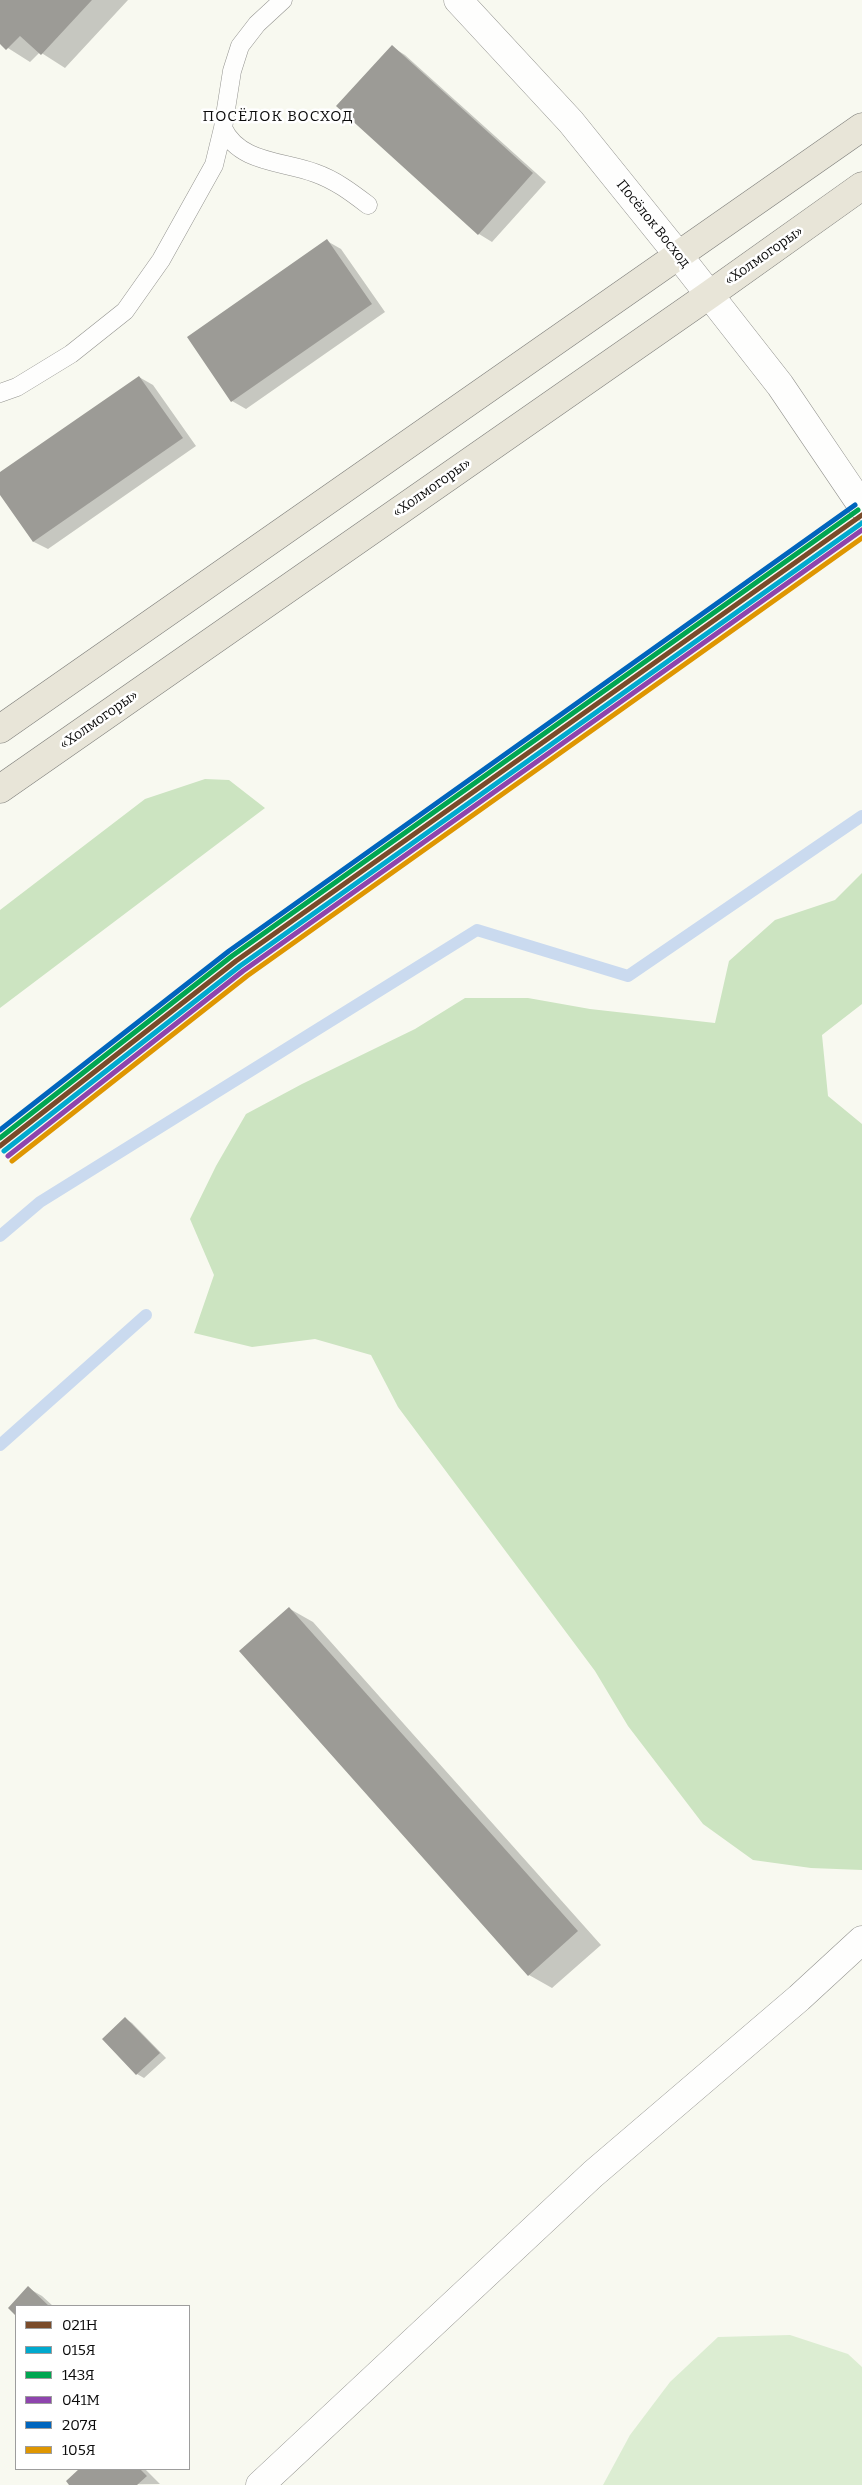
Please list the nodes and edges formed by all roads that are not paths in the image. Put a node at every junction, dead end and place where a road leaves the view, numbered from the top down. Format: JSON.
{"nodes":[{"id":1,"x":283,"y":0,"type":"edge"},
{"id":2,"x":458,"y":0,"type":"edge"},
{"id":3,"x":862,"y":127,"type":"edge"},
{"id":4,"x":224,"y":128,"type":"junction"},
{"id":5,"x":862,"y":186,"type":"edge"},
{"id":6,"x":368,"y":204,"type":"dead end"},
{"id":7,"x":679,"y":256,"type":"junction"},
{"id":8,"x":709,"y":295,"type":"junction"},
{"id":9,"x":0,"y":393,"type":"edge"},
{"id":10,"x":862,"y":506,"type":"edge"},
{"id":11,"x":0,"y":729,"type":"edge"},
{"id":12,"x":0,"y":789,"type":"edge"},
{"id":13,"x":862,"y":1940,"type":"edge"},
{"id":14,"x":260,"y":2485,"type":"edge"}],
"edges":[{"from":1,"to":4,"type":"lane"},
{"from":2,"to":7,"type":"street","name":"Посёлок Восход"},
{"from":3,"to":7,"type":"highway"},
{"from":4,"to":6,"type":"lane"},
{"from":4,"to":9,"type":"lane"},
{"from":5,"to":8,"type":"highway","name":"«Холмогоры»"},
{"from":7,"to":8,"type":"street","name":"Посёлок Восход"},
{"from":7,"to":11,"type":"highway"},
{"from":8,"to":10,"type":"street","name":"Посёлок Восход"},
{"from":8,"to":12,"type":"highway","name":"«Холмогоры»"},
{"from":13,"to":14,"type":"street"}]}
